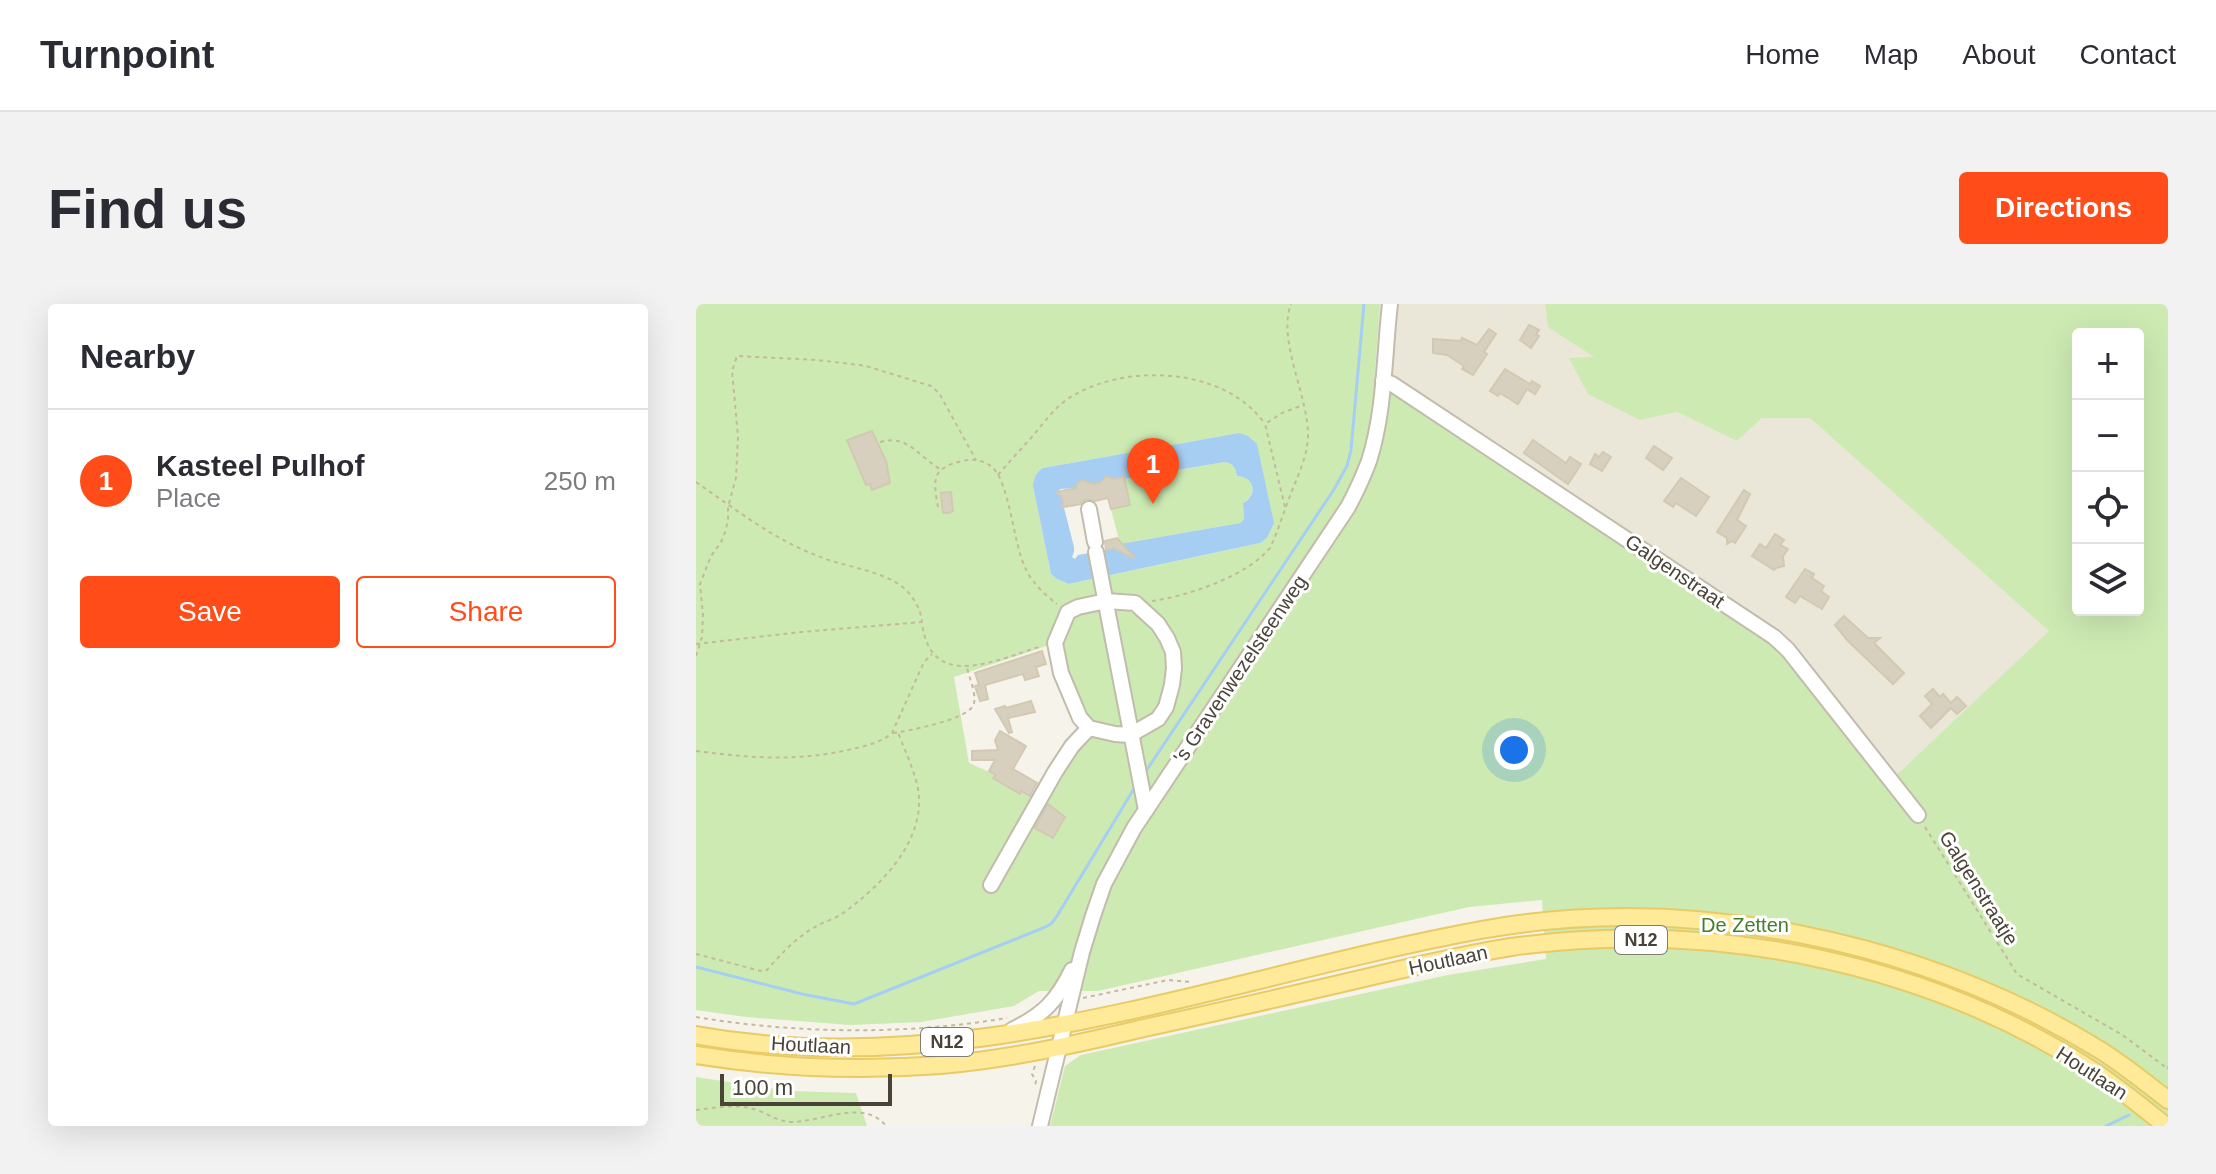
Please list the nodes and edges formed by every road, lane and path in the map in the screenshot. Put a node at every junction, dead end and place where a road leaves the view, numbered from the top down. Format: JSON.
{"nodes":[{"id":1,"x":1291,"y":304,"type":"edge"},
{"id":2,"x":1390,"y":304,"type":"edge"},
{"id":3,"x":1383,"y":381,"type":"junction"},
{"id":4,"x":1303,"y":405,"type":"junction"},
{"id":5,"x":1265,"y":424,"type":"junction"},
{"id":6,"x":880,"y":442,"type":"dead end"},
{"id":7,"x":976,"y":460,"type":"junction"},
{"id":8,"x":941,"y":470,"type":"junction"},
{"id":9,"x":998,"y":475,"type":"junction"},
{"id":10,"x":696,"y":482,"type":"edge"},
{"id":11,"x":728,"y":505,"type":"junction"},
{"id":12,"x":938,"y":507,"type":"dead end"},
{"id":13,"x":1285,"y":508,"type":"junction"},
{"id":14,"x":1089,"y":509,"type":"dead end"},
{"id":15,"x":1106,"y":601,"type":"junction"},
{"id":16,"x":1135,"y":603,"type":"junction"},
{"id":17,"x":1068,"y":612,"type":"junction"},
{"id":18,"x":922,"y":622,"type":"junction"},
{"id":19,"x":1055,"y":643,"type":"junction"},
{"id":20,"x":698,"y":644,"type":"edge"},
{"id":21,"x":932,"y":653,"type":"junction"},
{"id":22,"x":696,"y":656,"type":"edge"},
{"id":23,"x":967,"y":666,"type":"junction"},
{"id":24,"x":1089,"y":728,"type":"junction"},
{"id":25,"x":898,"y":732,"type":"junction"},
{"id":26,"x":892,"y":733,"type":"junction"},
{"id":27,"x":1130,"y":735,"type":"junction"},
{"id":28,"x":696,"y":751,"type":"edge"},
{"id":29,"x":1146,"y":810,"type":"junction"},
{"id":30,"x":1918,"y":815,"type":"joint"},
{"id":31,"x":991,"y":885,"type":"dead end"},
{"id":32,"x":1082,"y":952,"type":"junction"},
{"id":33,"x":696,"y":954,"type":"edge"},
{"id":34,"x":1194,"y":982,"type":"dead end"},
{"id":35,"x":1071,"y":1001,"type":"junction"},
{"id":36,"x":696,"y":1017,"type":"edge"},
{"id":37,"x":1010,"y":1017,"type":"dead end"},
{"id":38,"x":1065,"y":1025,"type":"junction"},
{"id":39,"x":696,"y":1035,"type":"edge"},
{"id":40,"x":998,"y":1037,"type":"junction"},
{"id":41,"x":1059,"y":1048,"type":"junction"},
{"id":42,"x":696,"y":1055,"type":"edge"},
{"id":43,"x":2168,"y":1069,"type":"edge"},
{"id":44,"x":2168,"y":1100,"type":"edge"},
{"id":45,"x":696,"y":1110,"type":"edge"},
{"id":46,"x":886,"y":1126,"type":"edge"},
{"id":47,"x":1040,"y":1126,"type":"edge"},
{"id":48,"x":2166,"y":1126,"type":"edge"}],
"edges":[{"from":1,"to":4,"type":"path"},
{"from":2,"to":3,"type":"street","name":"'s Gravenwezelsteenweg"},
{"from":3,"to":29,"type":"street","name":"'s Gravenwezelsteenweg"},
{"from":3,"to":30,"type":"street","name":"Galgenstraat"},
{"from":4,"to":5,"type":"path"},
{"from":4,"to":13,"type":"path"},
{"from":5,"to":9,"type":"path"},
{"from":5,"to":13,"type":"path"},
{"from":6,"to":8,"type":"path"},
{"from":7,"to":8,"type":"path"},
{"from":7,"to":9,"type":"path"},
{"from":7,"to":11,"type":"path"},
{"from":8,"to":12,"type":"path"},
{"from":9,"to":17,"type":"path"},
{"from":10,"to":11,"type":"path"},
{"from":11,"to":18,"type":"path"},
{"from":11,"to":20,"type":"path"},
{"from":13,"to":16,"type":"path"},
{"from":14,"to":15,"type":"street"},
{"from":15,"to":16,"type":"street"},
{"from":15,"to":17,"type":"street"},
{"from":15,"to":27,"type":"street"},
{"from":16,"to":27,"type":"street"},
{"from":17,"to":19,"type":"street"},
{"from":18,"to":20,"type":"path"},
{"from":18,"to":21,"type":"path"},
{"from":19,"to":23,"type":"path"},
{"from":19,"to":24,"type":"street"},
{"from":20,"to":22,"type":"path"},
{"from":21,"to":23,"type":"path"},
{"from":21,"to":26,"type":"path"},
{"from":23,"to":25,"type":"path"},
{"from":24,"to":27,"type":"street"},
{"from":24,"to":31,"type":"street"},
{"from":25,"to":26,"type":"path"},
{"from":25,"to":33,"type":"path"},
{"from":26,"to":28,"type":"path"},
{"from":27,"to":29,"type":"street"},
{"from":29,"to":32,"type":"street","name":"'s Gravenwezelsteenweg"},
{"from":30,"to":43,"type":"path","name":"Galgenstraatje"},
{"from":32,"to":35,"type":"street","name":"'s Gravenwezelsteenweg"},
{"from":32,"to":40,"type":"street","name":"'s Gravenwezelsteenweg"},
{"from":34,"to":35,"type":"path"},
{"from":35,"to":38,"type":"street","name":"'s Gravenwezelsteenweg"},
{"from":36,"to":37,"type":"path"},
{"from":38,"to":40,"type":"main road","name":"Houtlaan","number":"N12"},
{"from":38,"to":41,"type":"street","name":"'s Gravenwezelsteenweg"},
{"from":38,"to":44,"type":"main road","name":"Houtlaan","number":"N12"},
{"from":39,"to":40,"type":"main road","name":"Houtlaan","number":"N12"},
{"from":41,"to":42,"type":"main road","name":"Houtlaan","number":"N12"},
{"from":41,"to":47,"type":"street","name":"'s Gravenwezelsteenweg"},
{"from":41,"to":48,"type":"main road","name":"Houtlaan","number":"N12"},
{"from":45,"to":46,"type":"path"}]}
